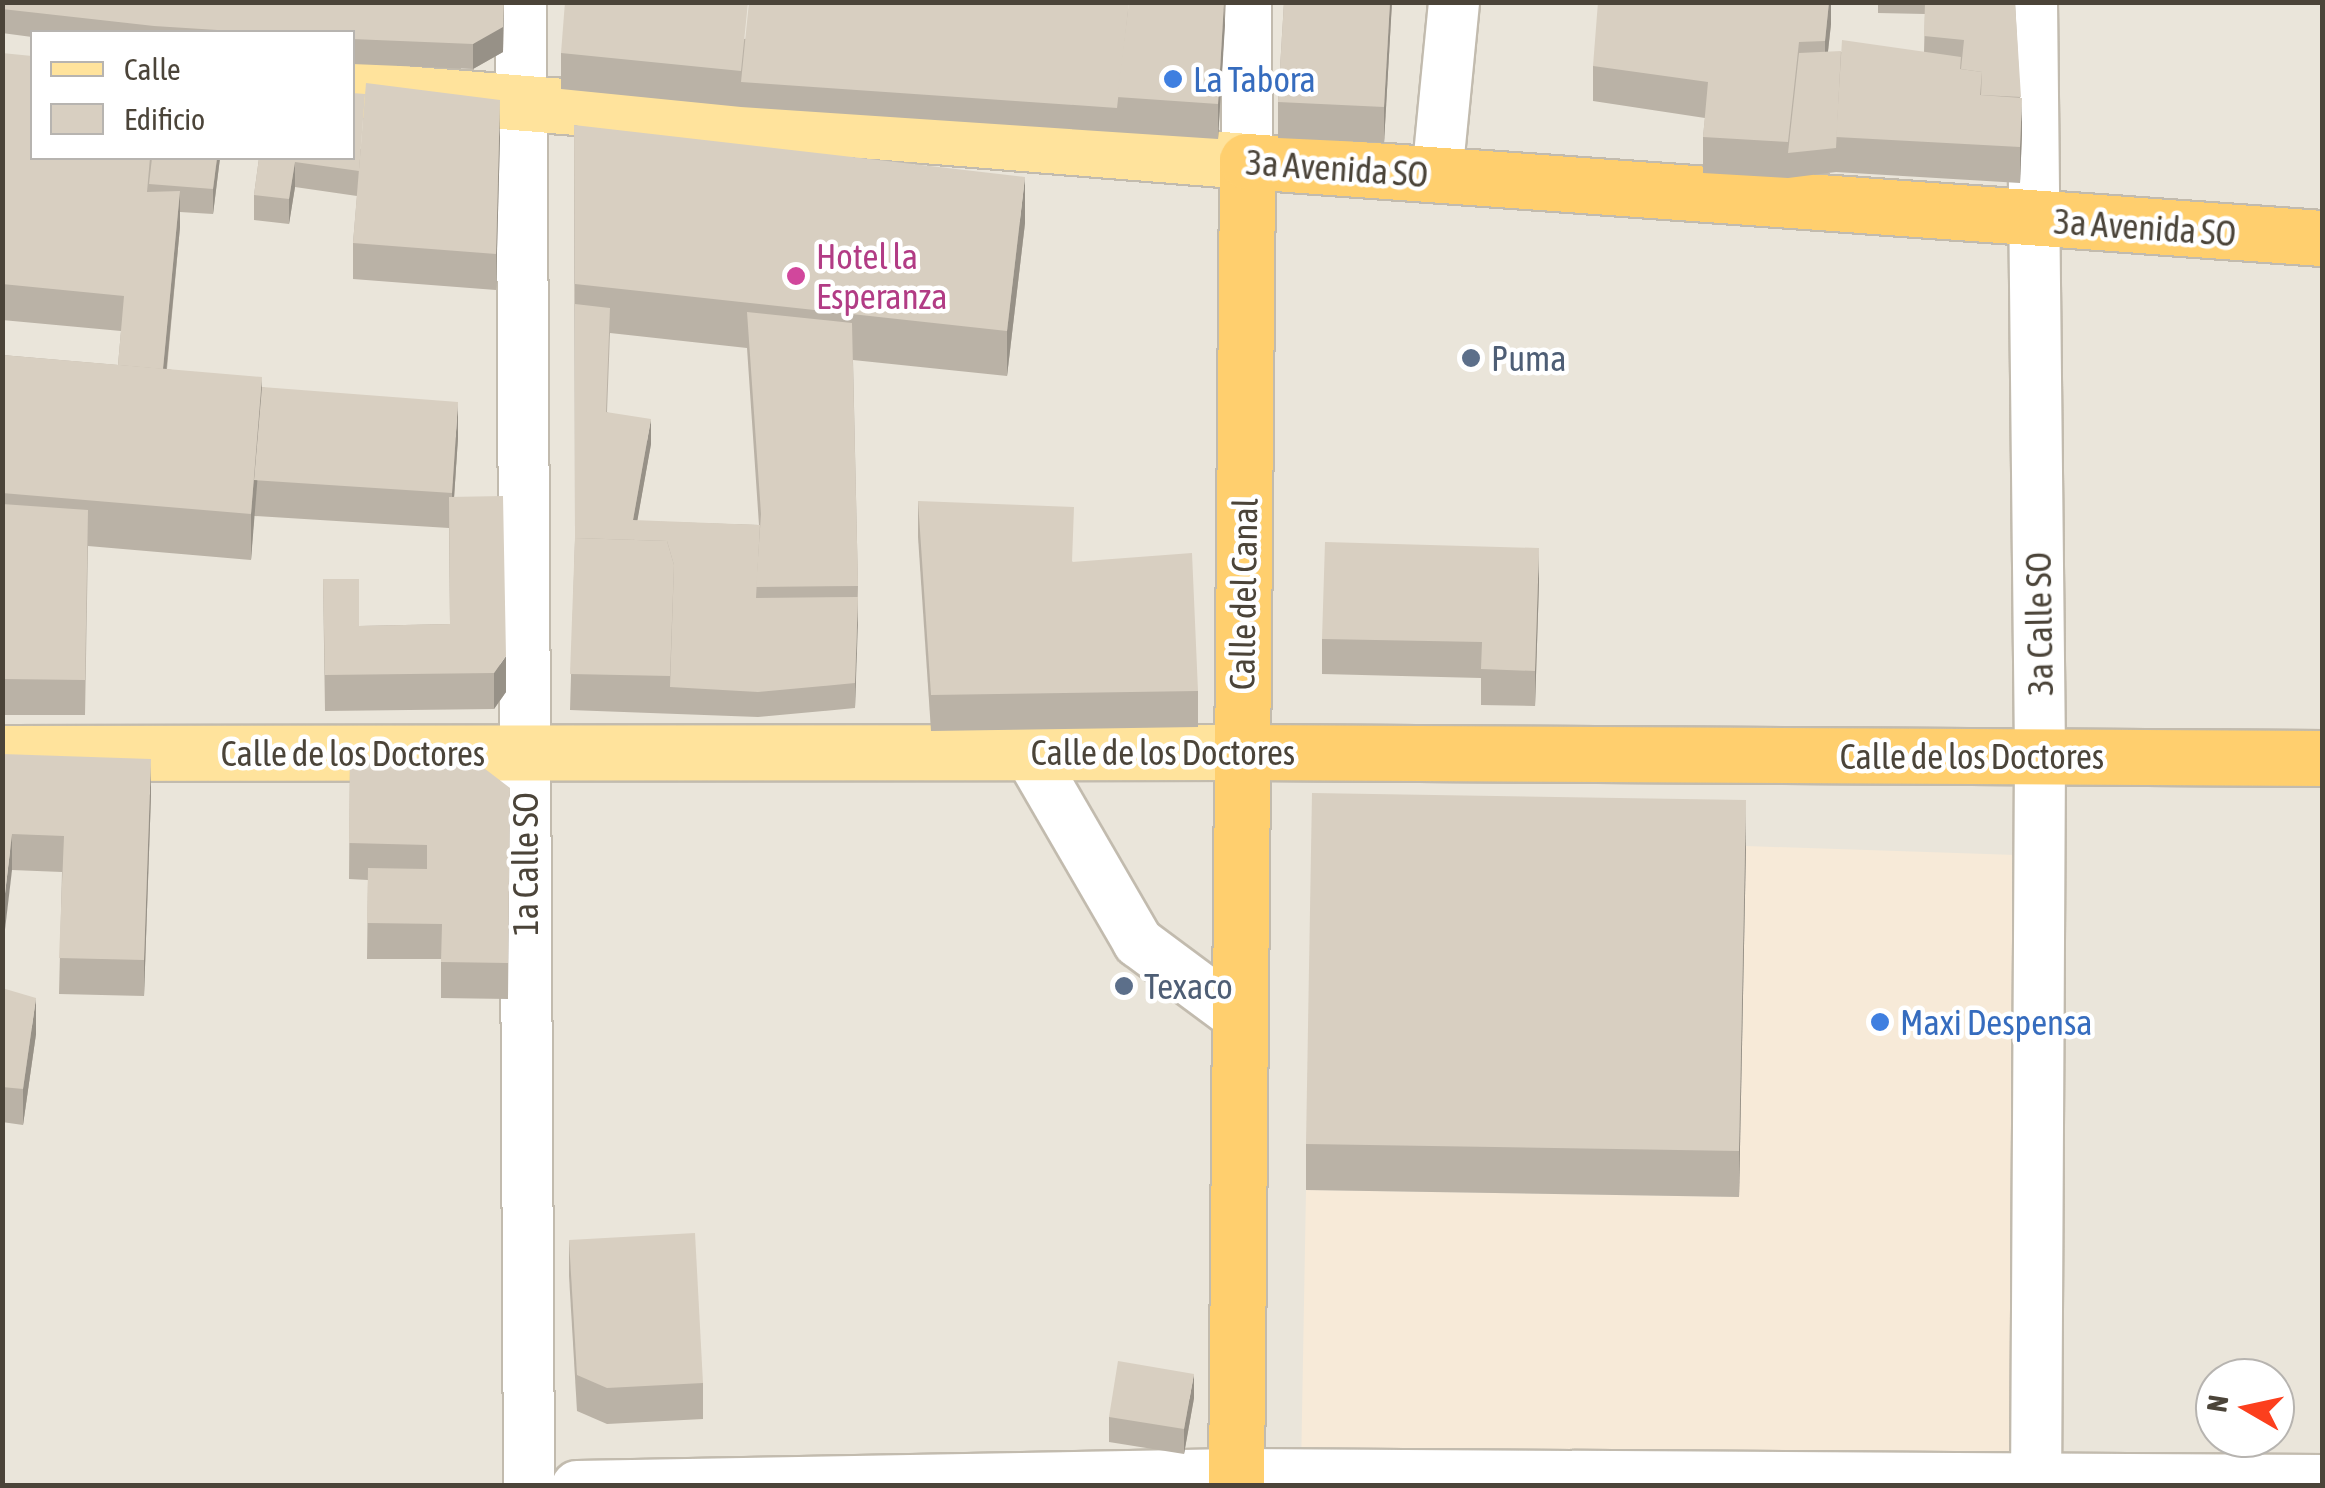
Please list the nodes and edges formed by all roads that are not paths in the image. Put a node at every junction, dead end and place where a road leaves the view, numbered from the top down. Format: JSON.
{"nodes":[{"id":1,"x":521,"y":2,"type":"edge"},
{"id":2,"x":1246,"y":2,"type":"edge"},
{"id":3,"x":1454,"y":2,"type":"edge"},
{"id":4,"x":2032,"y":2,"type":"edge"},
{"id":5,"x":355,"y":89,"type":"edge"},
{"id":6,"x":519,"y":104,"type":"junction"},
{"id":7,"x":1247,"y":162,"type":"junction"},
{"id":8,"x":1438,"y":176,"type":"junction"},
{"id":9,"x":2034,"y":220,"type":"junction"},
{"id":10,"x":2322,"y":238,"type":"edge"},
{"id":11,"x":1028,"y":752,"type":"junction"},
{"id":12,"x":1242,"y":752,"type":"junction"},
{"id":13,"x":524,"y":753,"type":"junction"},
{"id":14,"x":2,"y":754,"type":"edge"},
{"id":15,"x":2040,"y":756,"type":"junction"},
{"id":16,"x":2322,"y":758,"type":"edge"},
{"id":17,"x":1239,"y":1017,"type":"junction"},
{"id":18,"x":1236,"y":1480,"type":"edge"},
{"id":19,"x":1707,"y":1480,"type":"edge"},
{"id":20,"x":2036,"y":1480,"type":"edge"},
{"id":21,"x":2322,"y":1480,"type":"edge"},
{"id":22,"x":1375,"y":1481,"type":"edge"},
{"id":23,"x":530,"y":1486,"type":"edge"},
{"id":24,"x":577,"y":1486,"type":"edge"}],
"edges":[{"from":1,"to":6,"type":"street","name":"1a Calle SO"},
{"from":2,"to":7,"type":"street","name":"Calle del Canal"},
{"from":3,"to":8,"type":"street"},
{"from":4,"to":9,"type":"street","name":"3a Calle SO"},
{"from":5,"to":6,"type":"main road","name":"3a Avenida SO"},
{"from":6,"to":7,"type":"main road","name":"3a Avenida SO"},
{"from":6,"to":13,"type":"street","name":"1a Calle SO"},
{"from":7,"to":8,"type":"highway","name":"3a Avenida SO"},
{"from":7,"to":12,"type":"highway","name":"Calle del Canal"},
{"from":8,"to":9,"type":"highway","name":"3a Avenida SO"},
{"from":9,"to":10,"type":"highway","name":"3a Avenida SO"},
{"from":9,"to":15,"type":"street","name":"3a Calle SO"},
{"from":11,"to":12,"type":"main road","name":"Calle de los Doctores"},
{"from":11,"to":13,"type":"main road","name":"Calle de los Doctores"},
{"from":11,"to":17,"type":"street"},
{"from":12,"to":15,"type":"highway","name":"Calle de los Doctores"},
{"from":12,"to":17,"type":"highway","name":"Calle del Canal"},
{"from":13,"to":14,"type":"main road","name":"Calle de los Doctores"},
{"from":13,"to":23,"type":"street","name":"1a Calle SO"},
{"from":15,"to":16,"type":"highway","name":"Calle de los Doctores"},
{"from":15,"to":20,"type":"street","name":"3a Calle SO"},
{"from":17,"to":18,"type":"highway","name":"Calle del Canal"},
{"from":18,"to":22,"type":"street"},
{"from":18,"to":24,"type":"street"},
{"from":19,"to":20,"type":"street"},
{"from":19,"to":22,"type":"street"},
{"from":20,"to":21,"type":"street"}]}
